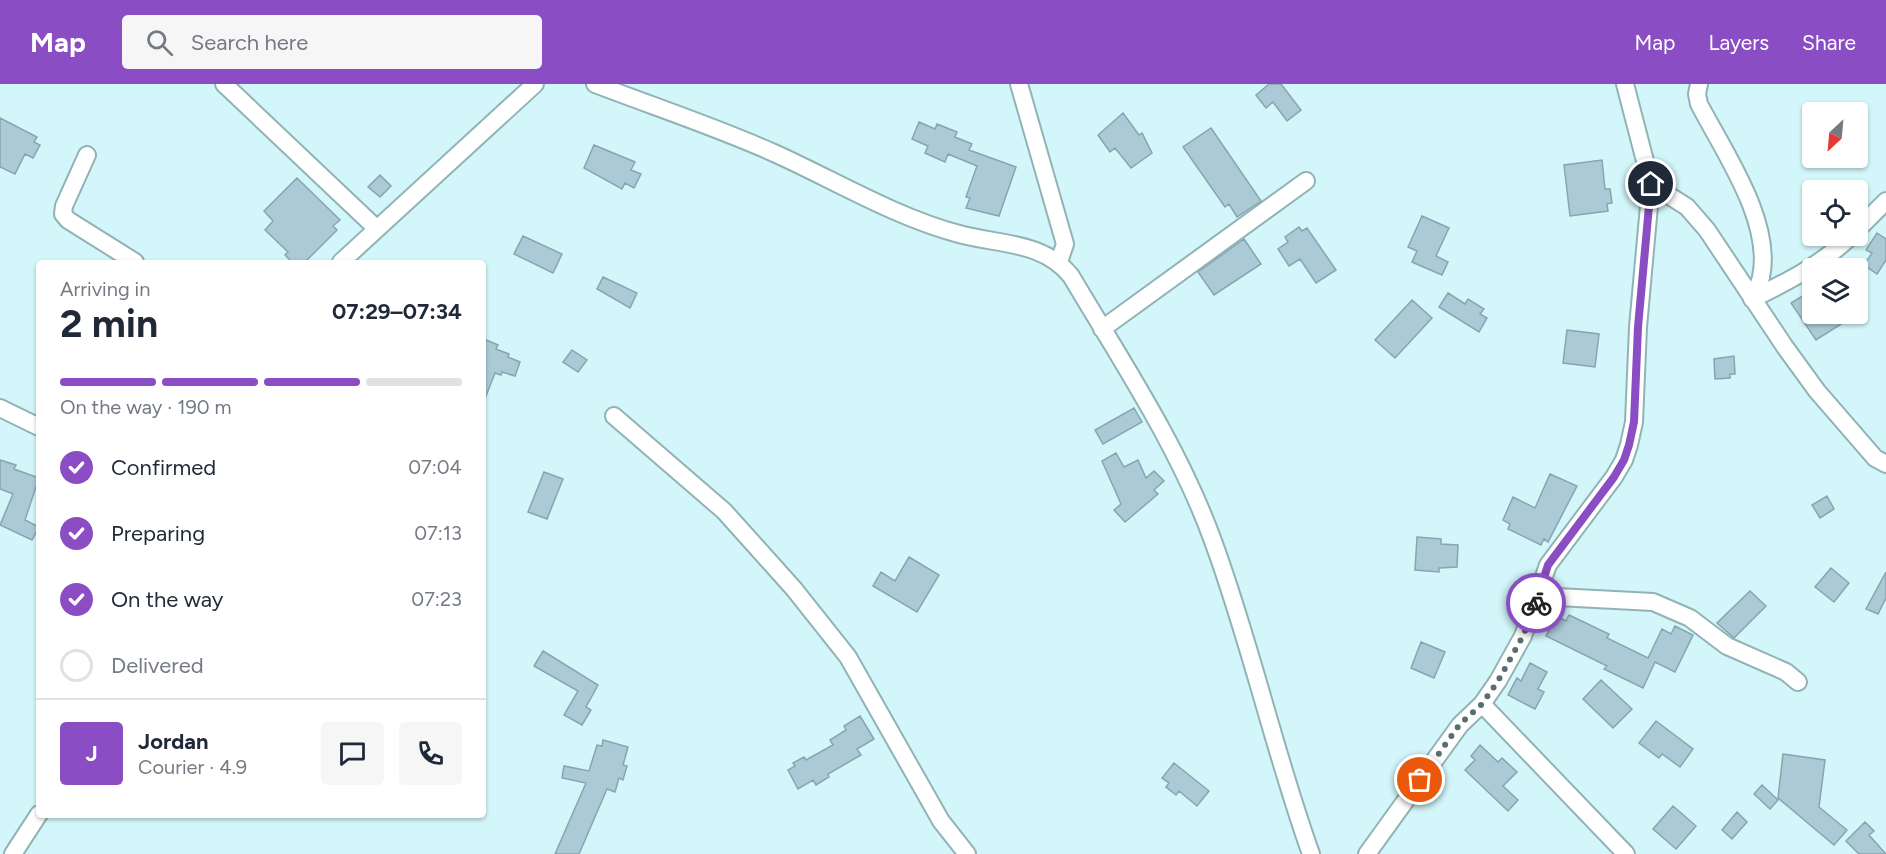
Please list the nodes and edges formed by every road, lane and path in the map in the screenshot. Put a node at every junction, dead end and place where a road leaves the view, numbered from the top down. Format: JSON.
{"nodes":[{"id":1,"x":224,"y":84,"type":"edge"},
{"id":2,"x":535,"y":84,"type":"edge"},
{"id":3,"x":595,"y":84,"type":"edge"},
{"id":4,"x":1019,"y":84,"type":"edge"},
{"id":5,"x":1625,"y":84,"type":"edge"},
{"id":6,"x":1699,"y":84,"type":"edge"},
{"id":7,"x":87,"y":155,"type":"dead end"},
{"id":8,"x":1306,"y":181,"type":"dead end"},
{"id":9,"x":1651,"y":184,"type":"junction"},
{"id":10,"x":1886,"y":201,"type":"edge"},
{"id":11,"x":1868,"y":219,"type":"edge"},
{"id":12,"x":376,"y":228,"type":"junction"},
{"id":13,"x":1840,"y":246,"type":"edge"},
{"id":14,"x":132,"y":260,"type":"edge"},
{"id":15,"x":343,"y":260,"type":"edge"},
{"id":16,"x":1059,"y":262,"type":"junction"},
{"id":17,"x":1752,"y":299,"type":"junction"},
{"id":18,"x":1102,"y":328,"type":"junction"},
{"id":19,"x":0,"y":408,"type":"edge"},
{"id":20,"x":614,"y":416,"type":"dead end"},
{"id":21,"x":36,"y":426,"type":"edge"},
{"id":22,"x":1886,"y":464,"type":"edge"},
{"id":23,"x":1538,"y":596,"type":"junction"},
{"id":24,"x":1798,"y":682,"type":"dead end"},
{"id":25,"x":1482,"y":704,"type":"junction"},
{"id":26,"x":36,"y":818,"type":"edge"},
{"id":27,"x":13,"y":854,"type":"edge"},
{"id":28,"x":967,"y":854,"type":"edge"},
{"id":29,"x":1311,"y":854,"type":"edge"},
{"id":30,"x":1367,"y":854,"type":"edge"},
{"id":31,"x":1626,"y":854,"type":"edge"}],
"edges":[{"from":1,"to":12,"type":"street"},
{"from":2,"to":12,"type":"street"},
{"from":3,"to":16,"type":"street"},
{"from":4,"to":16,"type":"street"},
{"from":5,"to":9,"type":"street"},
{"from":6,"to":17,"type":"street"},
{"from":7,"to":14,"type":"street"},
{"from":8,"to":18,"type":"street"},
{"from":9,"to":17,"type":"street"},
{"from":9,"to":23,"type":"street"},
{"from":10,"to":11,"type":"street"},
{"from":12,"to":15,"type":"street"},
{"from":13,"to":17,"type":"street"},
{"from":16,"to":18,"type":"street"},
{"from":17,"to":22,"type":"street"},
{"from":18,"to":29,"type":"street"},
{"from":19,"to":21,"type":"street"},
{"from":20,"to":28,"type":"street"},
{"from":23,"to":24,"type":"street"},
{"from":23,"to":25,"type":"street"},
{"from":25,"to":30,"type":"street"},
{"from":25,"to":31,"type":"street"},
{"from":26,"to":27,"type":"street"}]}
